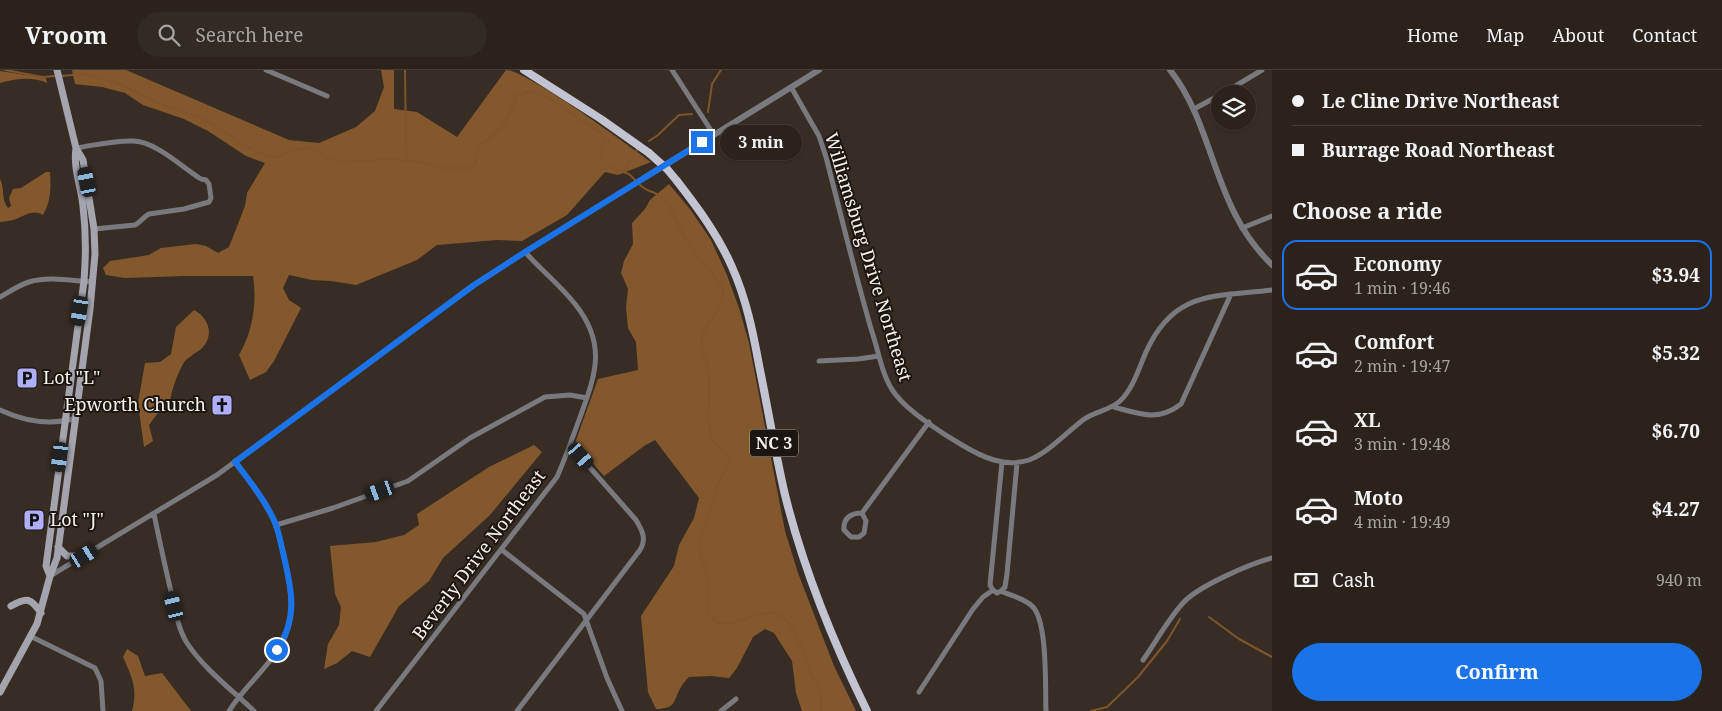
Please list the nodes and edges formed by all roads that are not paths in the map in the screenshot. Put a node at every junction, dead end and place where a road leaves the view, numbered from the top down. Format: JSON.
{"nodes":[{"id":1,"x":57,"y":70,"type":"edge"},
{"id":2,"x":266,"y":70,"type":"edge"},
{"id":3,"x":524,"y":70,"type":"edge"},
{"id":4,"x":672,"y":70,"type":"edge"},
{"id":5,"x":819,"y":70,"type":"edge"},
{"id":6,"x":1170,"y":70,"type":"edge"},
{"id":7,"x":1262,"y":70,"type":"edge"},
{"id":8,"x":1236,"y":85,"type":"edge"},
{"id":9,"x":791,"y":87,"type":"junction"},
{"id":10,"x":327,"y":96,"type":"dead end"},
{"id":11,"x":1211,"y":100,"type":"edge"},
{"id":12,"x":1194,"y":109,"type":"junction"},
{"id":13,"x":714,"y":135,"type":"junction"},
{"id":14,"x":76,"y":148,"type":"junction"},
{"id":15,"x":644,"y":178,"type":"joint"},
{"id":16,"x":1272,"y":216,"type":"edge"},
{"id":17,"x":1242,"y":228,"type":"junction"},
{"id":18,"x":94,"y":230,"type":"junction"},
{"id":19,"x":525,"y":252,"type":"junction"},
{"id":20,"x":1272,"y":265,"type":"edge"},
{"id":21,"x":84,"y":281,"type":"junction"},
{"id":22,"x":93,"y":282,"type":"junction"},
{"id":23,"x":1272,"y":290,"type":"edge"},
{"id":24,"x":1231,"y":294,"type":"junction"},
{"id":25,"x":0,"y":297,"type":"edge"},
{"id":26,"x":880,"y":356,"type":"junction"},
{"id":27,"x":819,"y":361,"type":"dead end"},
{"id":28,"x":587,"y":398,"type":"junction"},
{"id":29,"x":1114,"y":407,"type":"junction"},
{"id":30,"x":0,"y":410,"type":"edge"},
{"id":31,"x":76,"y":418,"type":"junction"},
{"id":32,"x":65,"y":421,"type":"junction"},
{"id":33,"x":929,"y":422,"type":"junction"},
{"id":34,"x":570,"y":445,"type":"junction"},
{"id":35,"x":235,"y":462,"type":"junction"},
{"id":36,"x":1002,"y":462,"type":"junction"},
{"id":37,"x":1017,"y":463,"type":"junction"},
{"id":38,"x":862,"y":513,"type":"junction"},
{"id":39,"x":154,"y":514,"type":"junction"},
{"id":40,"x":276,"y":525,"type":"junction"},
{"id":41,"x":58,"y":547,"type":"junction"},
{"id":42,"x":502,"y":550,"type":"junction"},
{"id":43,"x":84,"y":556,"type":"junction"},
{"id":44,"x":1272,"y":558,"type":"edge"},
{"id":45,"x":50,"y":576,"type":"junction"},
{"id":46,"x":993,"y":590,"type":"junction"},
{"id":47,"x":1001,"y":591,"type":"junction"},
{"id":48,"x":11,"y":606,"type":"dead end"},
{"id":49,"x":41,"y":613,"type":"junction"},
{"id":50,"x":587,"y":619,"type":"junction"},
{"id":51,"x":32,"y":637,"type":"junction"},
{"id":52,"x":1143,"y":660,"type":"dead end"},
{"id":53,"x":0,"y":692,"type":"edge"},
{"id":54,"x":919,"y":692,"type":"dead end"},
{"id":55,"x":238,"y":696,"type":"junction"},
{"id":56,"x":736,"y":699,"type":"dead end"},
{"id":57,"x":103,"y":711,"type":"edge"},
{"id":58,"x":229,"y":711,"type":"edge"},
{"id":59,"x":254,"y":711,"type":"edge"},
{"id":60,"x":376,"y":711,"type":"edge"},
{"id":61,"x":517,"y":711,"type":"edge"},
{"id":62,"x":622,"y":711,"type":"edge"},
{"id":63,"x":721,"y":711,"type":"edge"},
{"id":64,"x":867,"y":711,"type":"edge"},
{"id":65,"x":1046,"y":711,"type":"edge"}],
"edges":[{"from":1,"to":14,"type":"main road"},
{"from":2,"to":10,"type":"street"},
{"from":3,"to":64,"type":"main road","number":"NC 3","bridge":true},
{"from":4,"to":13,"type":"street"},
{"from":5,"to":9,"type":"street"},
{"from":6,"to":12,"type":"street"},
{"from":7,"to":8,"type":"street"},
{"from":9,"to":13,"type":"street"},
{"from":9,"to":26,"type":"street","name":"Williamsburg Drive Northeast"},
{"from":11,"to":12,"type":"street"},
{"from":12,"to":17,"type":"street"},
{"from":13,"to":15,"type":"street"},
{"from":14,"to":18,"type":"main road"},
{"from":14,"to":18,"type":"street"},
{"from":14,"to":21,"type":"main road"},
{"from":15,"to":19,"type":"street"},
{"from":16,"to":17,"type":"street"},
{"from":17,"to":20,"type":"street"},
{"from":18,"to":22,"type":"main road"},
{"from":19,"to":28,"type":"street","name":"Beverly Drive Northeast"},
{"from":19,"to":35,"type":"street"},
{"from":21,"to":22,"type":"street"},
{"from":21,"to":25,"type":"street"},
{"from":21,"to":32,"type":"main road"},
{"from":22,"to":31,"type":"main road"},
{"from":23,"to":24,"type":"street","name":"Williamsburg Drive Northeast"},
{"from":24,"to":29,"type":"street","name":"Williamsburg Drive Northeast"},
{"from":24,"to":29,"type":"street"},
{"from":26,"to":27,"type":"street"},
{"from":26,"to":33,"type":"street","name":"Williamsburg Drive Northeast"},
{"from":28,"to":34,"type":"street","name":"Beverly Drive Northeast"},
{"from":28,"to":40,"type":"street"},
{"from":29,"to":37,"type":"street","name":"Williamsburg Drive Northeast"},
{"from":30,"to":32,"type":"street"},
{"from":31,"to":32,"type":"street"},
{"from":31,"to":41,"type":"main road"},
{"from":32,"to":45,"type":"main road"},
{"from":33,"to":36,"type":"street","name":"Williamsburg Drive Northeast"},
{"from":33,"to":38,"type":"street"},
{"from":34,"to":42,"type":"street","name":"Beverly Drive Northeast"},
{"from":34,"to":50,"type":"street"},
{"from":35,"to":39,"type":"street"},
{"from":35,"to":40,"type":"street"},
{"from":36,"to":37,"type":"street","name":"Williamsburg Drive Northeast"},
{"from":36,"to":46,"type":"street"},
{"from":37,"to":47,"type":"street"},
{"from":38,"to":38,"type":"street"},
{"from":39,"to":43,"type":"street"},
{"from":39,"to":55,"type":"street"},
{"from":40,"to":55,"type":"street"},
{"from":41,"to":43,"type":"main road"},
{"from":41,"to":45,"type":"main road"},
{"from":42,"to":50,"type":"street"},
{"from":42,"to":60,"type":"street","name":"Beverly Drive Northeast"},
{"from":43,"to":45,"type":"street"},
{"from":44,"to":52,"type":"street"},
{"from":45,"to":49,"type":"main road"},
{"from":46,"to":47,"type":"street"},
{"from":46,"to":54,"type":"street"},
{"from":47,"to":65,"type":"street"},
{"from":48,"to":49,"type":"main road"},
{"from":49,"to":51,"type":"main road"},
{"from":50,"to":61,"type":"street"},
{"from":50,"to":62,"type":"street"},
{"from":51,"to":53,"type":"main road"},
{"from":51,"to":57,"type":"street"},
{"from":55,"to":58,"type":"street"},
{"from":55,"to":59,"type":"street"},
{"from":56,"to":63,"type":"street"}]}
